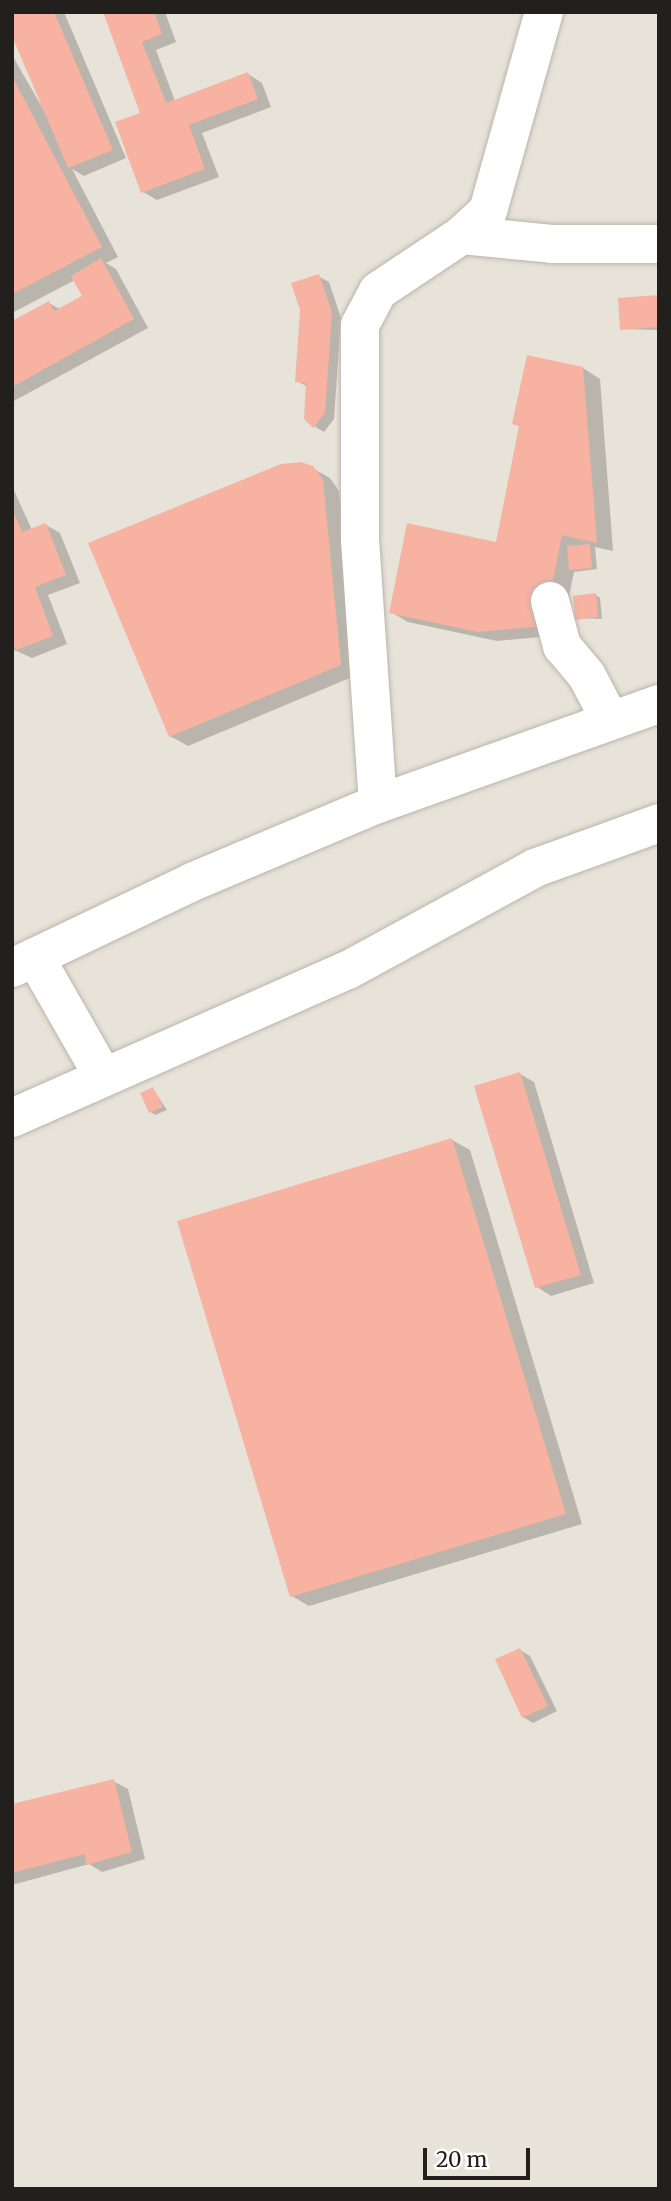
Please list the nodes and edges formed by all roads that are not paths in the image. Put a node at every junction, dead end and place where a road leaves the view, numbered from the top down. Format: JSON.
{"nodes":[{"id":1,"x":544,"y":12,"type":"edge"},
{"id":2,"x":462,"y":235,"type":"junction"},
{"id":3,"x":659,"y":244,"type":"edge"},
{"id":4,"x":550,"y":601,"type":"dead end"},
{"id":5,"x":659,"y":704,"type":"edge"},
{"id":6,"x":610,"y":720,"type":"junction"},
{"id":7,"x":378,"y":804,"type":"junction"},
{"id":8,"x":659,"y":823,"type":"edge"},
{"id":9,"x":23,"y":962,"type":"edge"},
{"id":10,"x":103,"y":1076,"type":"junction"},
{"id":11,"x":12,"y":1118,"type":"edge"}],
"edges":[{"from":1,"to":2,"type":"main road"},
{"from":2,"to":3,"type":"main road"},
{"from":2,"to":7,"type":"main road"},
{"from":4,"to":6,"type":"main road"},
{"from":5,"to":6,"type":"main road"},
{"from":6,"to":7,"type":"main road"},
{"from":7,"to":9,"type":"main road"},
{"from":8,"to":10,"type":"main road"},
{"from":9,"to":10,"type":"main road"},
{"from":10,"to":11,"type":"main road"}]}
